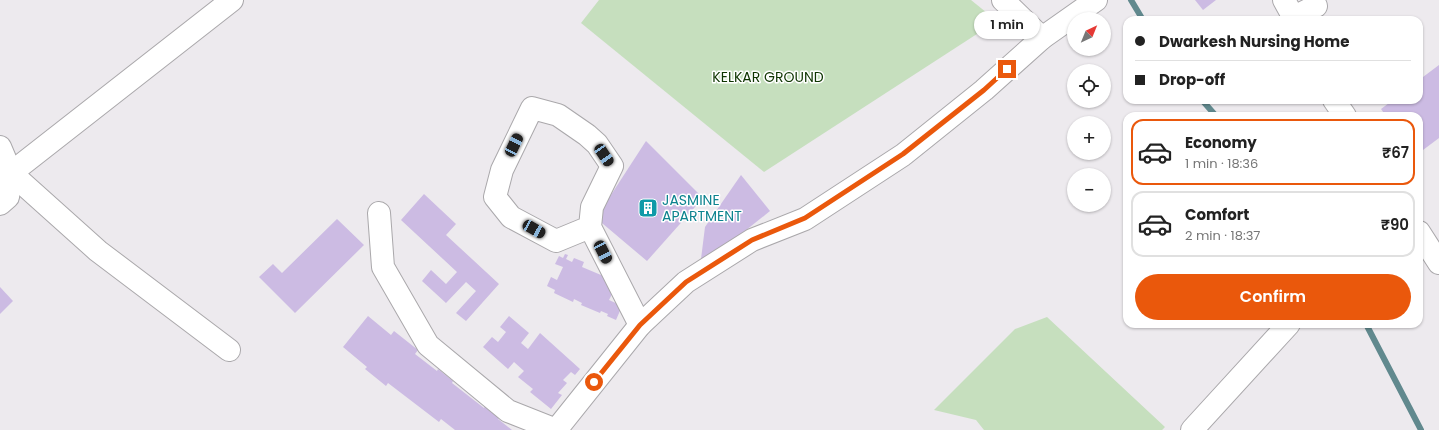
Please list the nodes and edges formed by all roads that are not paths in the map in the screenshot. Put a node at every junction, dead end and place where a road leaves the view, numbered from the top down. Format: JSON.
{"nodes":[{"id":1,"x":232,"y":0,"type":"edge"},
{"id":2,"x":1002,"y":0,"type":"edge"},
{"id":3,"x":1096,"y":0,"type":"edge"},
{"id":4,"x":1318,"y":2,"type":"edge"},
{"id":5,"x":1291,"y":12,"type":"edge"},
{"id":6,"x":1042,"y":38,"type":"junction"},
{"id":7,"x":0,"y":147,"type":"edge"},
{"id":8,"x":11,"y":173,"type":"junction"},
{"id":9,"x":0,"y":204,"type":"edge"},
{"id":10,"x":379,"y":212,"type":"dead end"},
{"id":11,"x":590,"y":227,"type":"junction"},
{"id":12,"x":1423,"y":238,"type":"edge"},
{"id":13,"x":1439,"y":263,"type":"edge"},
{"id":14,"x":640,"y":325,"type":"junction"},
{"id":15,"x":1285,"y":328,"type":"edge"},
{"id":16,"x":229,"y":350,"type":"dead end"},
{"id":17,"x":556,"y":430,"type":"edge"},
{"id":18,"x":1192,"y":430,"type":"edge"}],
"edges":[{"from":1,"to":8,"type":"street"},
{"from":2,"to":6,"type":"street"},
{"from":3,"to":6,"type":"street"},
{"from":4,"to":5,"type":"street"},
{"from":6,"to":14,"type":"street"},
{"from":7,"to":8,"type":"street"},
{"from":8,"to":9,"type":"street"},
{"from":8,"to":16,"type":"street"},
{"from":10,"to":17,"type":"street"},
{"from":11,"to":11,"type":"street"},
{"from":11,"to":14,"type":"street"},
{"from":12,"to":13,"type":"street"},
{"from":14,"to":17,"type":"street"},
{"from":15,"to":18,"type":"street"}]}
